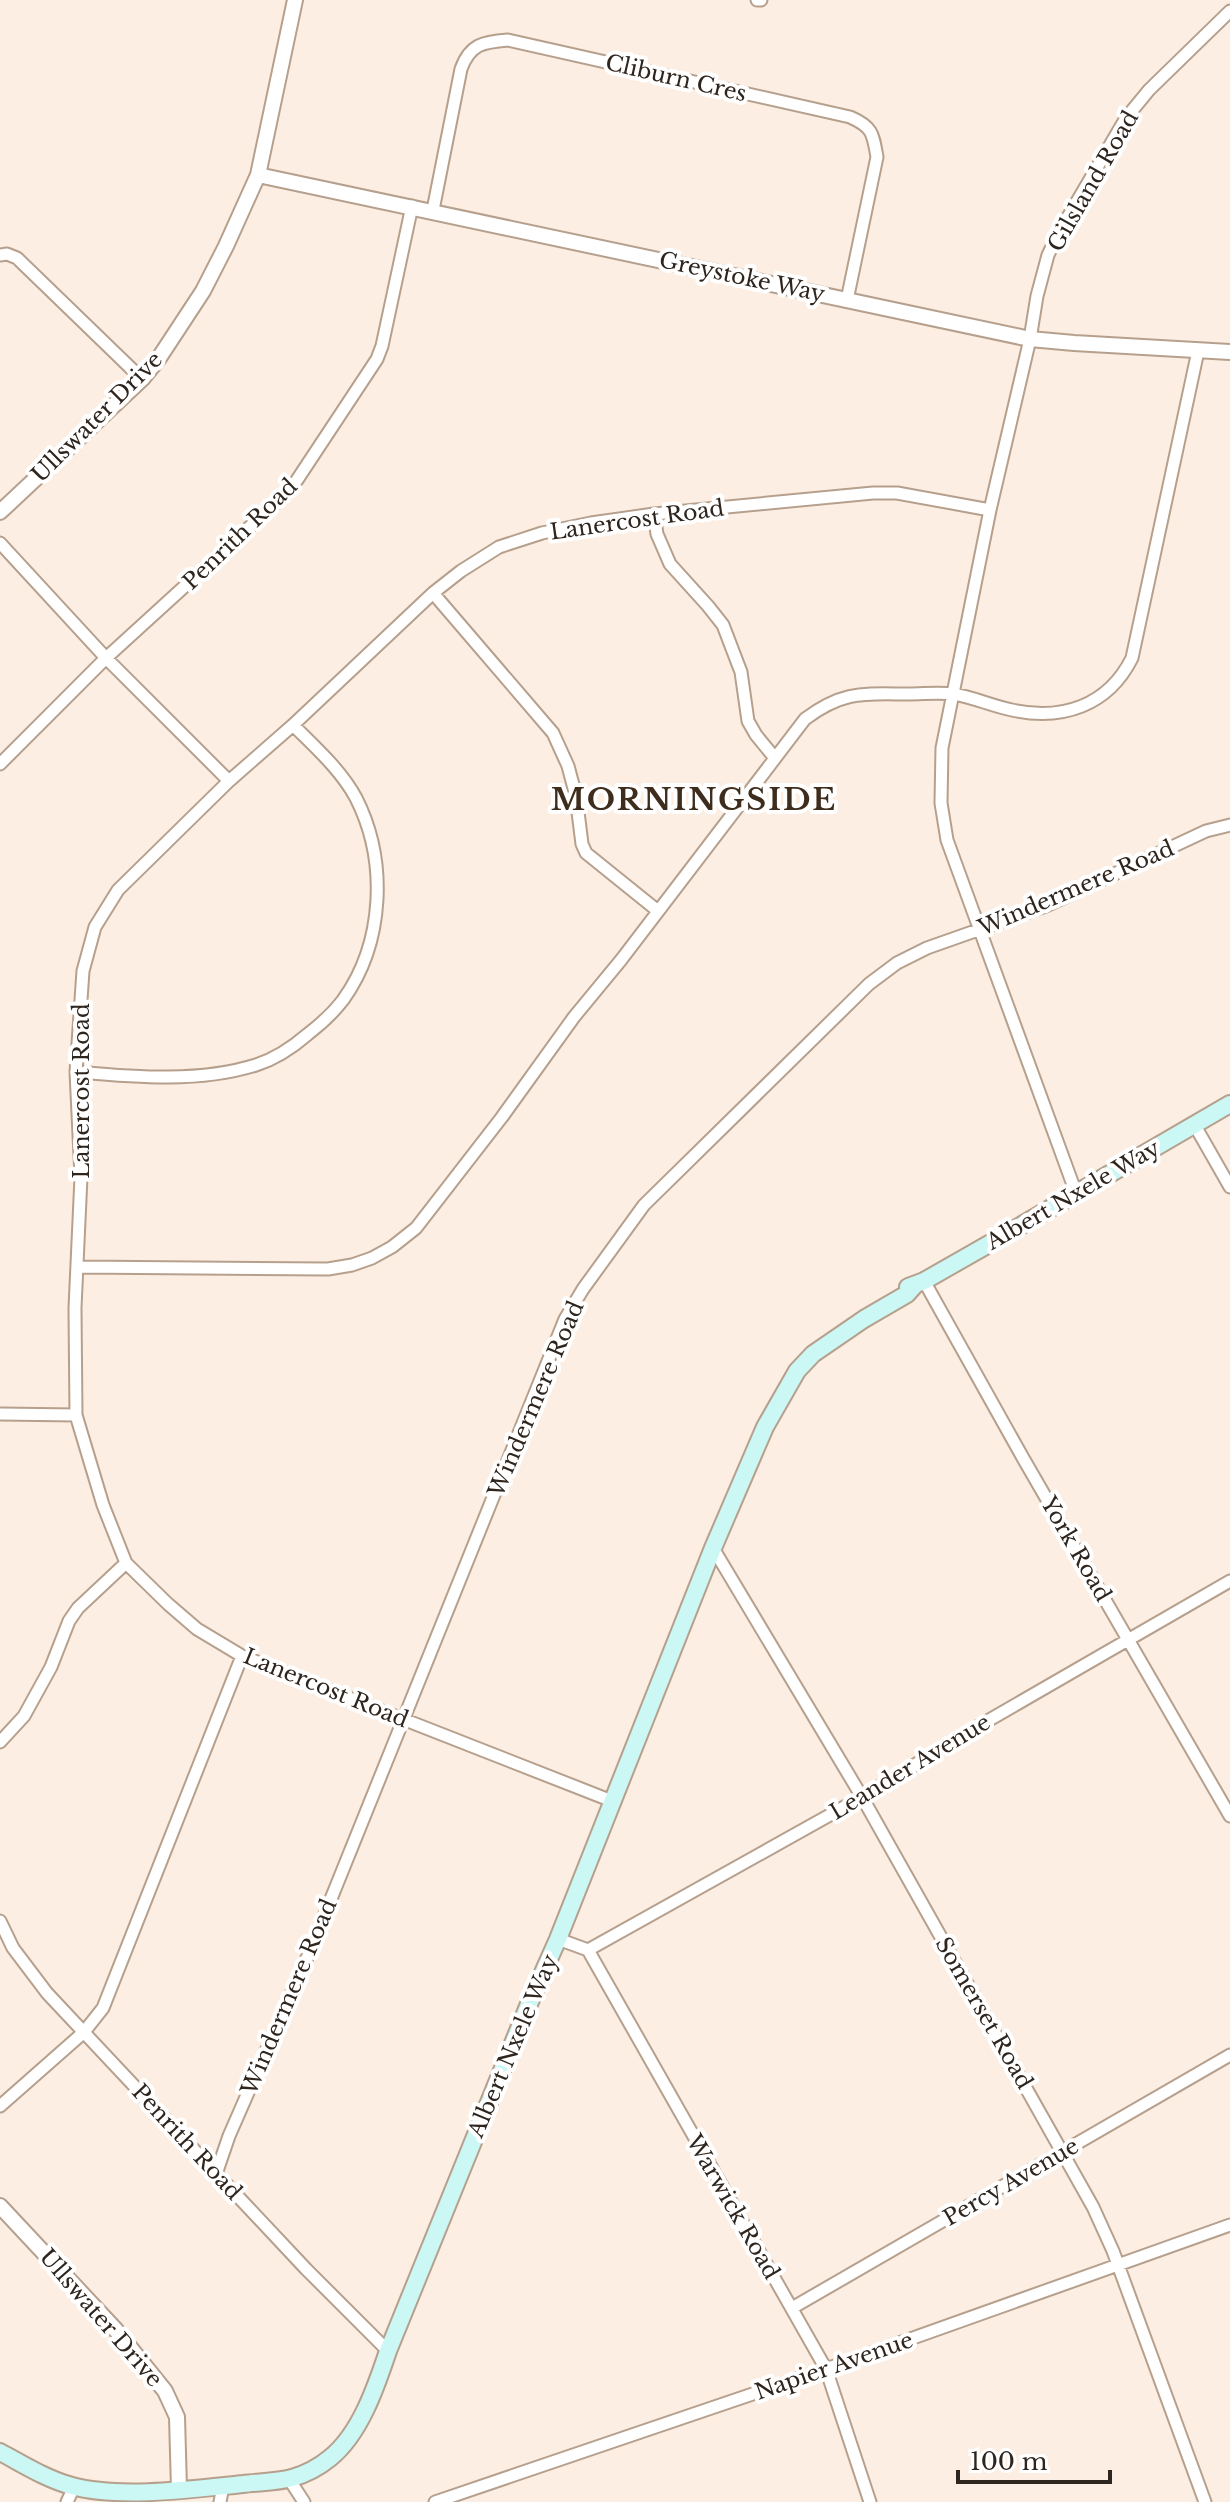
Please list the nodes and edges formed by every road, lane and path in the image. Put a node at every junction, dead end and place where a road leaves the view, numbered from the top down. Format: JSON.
{"nodes":[{"id":1,"x":295,"y":0,"type":"edge"},
{"id":2,"x":1227,"y":19,"type":"edge"},
{"id":3,"x":258,"y":175,"type":"junction"},
{"id":4,"x":412,"y":206,"type":"junction"},
{"id":5,"x":433,"y":210,"type":"junction"},
{"id":6,"x":0,"y":255,"type":"edge"},
{"id":7,"x":847,"y":300,"type":"junction"},
{"id":8,"x":1030,"y":339,"type":"junction"},
{"id":9,"x":1198,"y":351,"type":"junction"},
{"id":10,"x":1230,"y":352,"type":"edge"},
{"id":11,"x":142,"y":379,"type":"junction"},
{"id":12,"x":990,"y":510,"type":"junction"},
{"id":13,"x":0,"y":512,"type":"edge"},
{"id":14,"x":654,"y":514,"type":"junction"},
{"id":15,"x":0,"y":543,"type":"edge"},
{"id":16,"x":433,"y":593,"type":"junction"},
{"id":17,"x":106,"y":658,"type":"junction"},
{"id":18,"x":952,"y":694,"type":"junction"},
{"id":19,"x":293,"y":725,"type":"junction"},
{"id":20,"x":774,"y":757,"type":"junction"},
{"id":21,"x":0,"y":764,"type":"edge"},
{"id":22,"x":229,"y":781,"type":"junction"},
{"id":23,"x":1230,"y":825,"type":"edge"},
{"id":24,"x":658,"y":911,"type":"junction"},
{"id":25,"x":980,"y":930,"type":"junction"},
{"id":26,"x":76,"y":1072,"type":"junction"},
{"id":27,"x":1230,"y":1104,"type":"edge"},
{"id":28,"x":1194,"y":1124,"type":"junction"},
{"id":29,"x":1230,"y":1187,"type":"edge"},
{"id":30,"x":1076,"y":1193,"type":"junction"},
{"id":31,"x":78,"y":1267,"type":"junction"},
{"id":32,"x":919,"y":1283,"type":"junction"},
{"id":33,"x":0,"y":1414,"type":"edge"},
{"id":34,"x":76,"y":1415,"type":"junction"},
{"id":35,"x":713,"y":1548,"type":"junction"},
{"id":36,"x":126,"y":1563,"type":"junction"},
{"id":37,"x":1230,"y":1581,"type":"edge"},
{"id":38,"x":1129,"y":1639,"type":"junction"},
{"id":39,"x":242,"y":1656,"type":"junction"},
{"id":40,"x":402,"y":1718,"type":"junction"},
{"id":41,"x":0,"y":1742,"type":"edge"},
{"id":42,"x":862,"y":1797,"type":"junction"},
{"id":43,"x":612,"y":1801,"type":"junction"},
{"id":44,"x":1230,"y":1816,"type":"edge"},
{"id":45,"x":0,"y":1921,"type":"edge"},
{"id":46,"x":558,"y":1939,"type":"junction"},
{"id":47,"x":588,"y":1950,"type":"junction"},
{"id":48,"x":84,"y":2032,"type":"junction"},
{"id":49,"x":1230,"y":2055,"type":"edge"},
{"id":50,"x":0,"y":2106,"type":"edge"},
{"id":51,"x":1063,"y":2152,"type":"junction"},
{"id":52,"x":216,"y":2174,"type":"junction"},
{"id":53,"x":0,"y":2206,"type":"edge"},
{"id":54,"x":1230,"y":2225,"type":"edge"},
{"id":55,"x":1117,"y":2265,"type":"junction"},
{"id":56,"x":792,"y":2308,"type":"junction"},
{"id":57,"x":388,"y":2351,"type":"junction"},
{"id":58,"x":826,"y":2369,"type":"junction"},
{"id":59,"x":0,"y":2452,"type":"edge"},
{"id":60,"x":289,"y":2479,"type":"junction"},
{"id":61,"x":179,"y":2489,"type":"junction"},
{"id":62,"x":120,"y":2492,"type":"junction"},
{"id":63,"x":70,"y":2494,"type":"edge"},
{"id":64,"x":222,"y":2494,"type":"edge"},
{"id":65,"x":97,"y":2502,"type":"edge"},
{"id":66,"x":304,"y":2502,"type":"edge"},
{"id":67,"x":435,"y":2502,"type":"edge"},
{"id":68,"x":870,"y":2502,"type":"edge"},
{"id":69,"x":1205,"y":2502,"type":"edge"}],
"edges":[{"from":1,"to":3,"type":"street","name":"Ullswater Drive"},
{"from":2,"to":8,"type":"street","name":"Gilsland Road"},
{"from":3,"to":4,"type":"street","name":"Greystoke Way"},
{"from":3,"to":11,"type":"street","name":"Ullswater Drive"},
{"from":4,"to":5,"type":"street","name":"Greystoke Way"},
{"from":4,"to":17,"type":"street","name":"Penrith Road"},
{"from":5,"to":7,"type":"street","name":"Greystoke Way"},
{"from":5,"to":7,"type":"street","name":"Cliburn Cres"},
{"from":6,"to":11,"type":"street"},
{"from":7,"to":8,"type":"street","name":"Greystoke Way"},
{"from":8,"to":9,"type":"street","name":"Greystoke Way"},
{"from":8,"to":12,"type":"street","name":"Gilsland Road"},
{"from":9,"to":10,"type":"street","name":"Greystoke Way"},
{"from":9,"to":18,"type":"street"},
{"from":11,"to":13,"type":"street","name":"Ullswater Drive"},
{"from":12,"to":14,"type":"street","name":"Lanercost Road"},
{"from":12,"to":18,"type":"street","name":"Gilsland Road"},
{"from":14,"to":16,"type":"street","name":"Lanercost Road"},
{"from":14,"to":20,"type":"street"},
{"from":15,"to":17,"type":"street"},
{"from":16,"to":19,"type":"street","name":"Lanercost Road"},
{"from":16,"to":24,"type":"street"},
{"from":17,"to":21,"type":"street","name":"Penrith Road"},
{"from":17,"to":22,"type":"street"},
{"from":18,"to":20,"type":"street"},
{"from":18,"to":25,"type":"street","name":"Gilsland Road"},
{"from":19,"to":22,"type":"street","name":"Lanercost Road"},
{"from":19,"to":26,"type":"street"},
{"from":20,"to":24,"type":"street"},
{"from":22,"to":26,"type":"street","name":"Lanercost Road"},
{"from":23,"to":25,"type":"street","name":"Windermere Road"},
{"from":24,"to":31,"type":"street"},
{"from":25,"to":30,"type":"street","name":"Gilsland Road"},
{"from":25,"to":40,"type":"street","name":"Windermere Road"},
{"from":26,"to":31,"type":"street","name":"Lanercost Road"},
{"from":27,"to":28,"type":"main road","name":"Albert Nxele Way"},
{"from":28,"to":29,"type":"street"},
{"from":28,"to":30,"type":"main road","name":"Albert Nxele Way"},
{"from":30,"to":32,"type":"main road","name":"Albert Nxele Way"},
{"from":31,"to":34,"type":"street","name":"Lanercost Road"},
{"from":32,"to":35,"type":"main road","name":"Albert Nxele Way"},
{"from":32,"to":38,"type":"street","name":"York Road"},
{"from":33,"to":34,"type":"street"},
{"from":34,"to":36,"type":"street","name":"Lanercost Road"},
{"from":35,"to":42,"type":"street","name":"Somerset Road"},
{"from":35,"to":43,"type":"main road","name":"Albert Nxele Way"},
{"from":36,"to":39,"type":"street","name":"Lanercost Road"},
{"from":36,"to":41,"type":"street"},
{"from":37,"to":38,"type":"street","name":"Leander Avenue"},
{"from":38,"to":42,"type":"street","name":"Leander Avenue"},
{"from":38,"to":44,"type":"street","name":"York Road"},
{"from":39,"to":40,"type":"street","name":"Lanercost Road"},
{"from":39,"to":48,"type":"street"},
{"from":40,"to":43,"type":"street","name":"Lanercost Road"},
{"from":40,"to":52,"type":"street","name":"Windermere Road"},
{"from":42,"to":47,"type":"street","name":"Leander Avenue"},
{"from":42,"to":51,"type":"street","name":"Somerset Road"},
{"from":43,"to":46,"type":"main road","name":"Albert Nxele Way"},
{"from":45,"to":48,"type":"street","name":"Penrith Road"},
{"from":46,"to":47,"type":"street"},
{"from":46,"to":57,"type":"main road","name":"Albert Nxele Way"},
{"from":47,"to":56,"type":"street","name":"Warwick Road"},
{"from":48,"to":50,"type":"street"},
{"from":48,"to":52,"type":"street","name":"Penrith Road"},
{"from":49,"to":51,"type":"street","name":"Percy Avenue"},
{"from":51,"to":55,"type":"street","name":"Somerset Road"},
{"from":51,"to":56,"type":"street","name":"Percy Avenue"},
{"from":52,"to":57,"type":"street","name":"Penrith Road"},
{"from":53,"to":61,"type":"street","name":"Ullswater Drive"},
{"from":54,"to":55,"type":"street","name":"Napier Avenue"},
{"from":55,"to":58,"type":"street","name":"Napier Avenue"},
{"from":55,"to":69,"type":"street","name":"Somerset Road"},
{"from":56,"to":58,"type":"street","name":"Warwick Road"},
{"from":57,"to":60,"type":"main road","name":"Albert Nxele Way"},
{"from":58,"to":67,"type":"street","name":"Napier Avenue"},
{"from":58,"to":68,"type":"street","name":"Warwick Road"},
{"from":59,"to":63,"type":"main road"},
{"from":60,"to":64,"type":"main road","name":"Albert Nxele Way"},
{"from":60,"to":66,"type":"street"},
{"from":61,"to":62,"type":"main road","name":"Albert Nxele Way"},
{"from":61,"to":64,"type":"main road","name":"Albert Nxele Way"},
{"from":62,"to":63,"type":"main road"},
{"from":62,"to":65,"type":"main road"}]}
